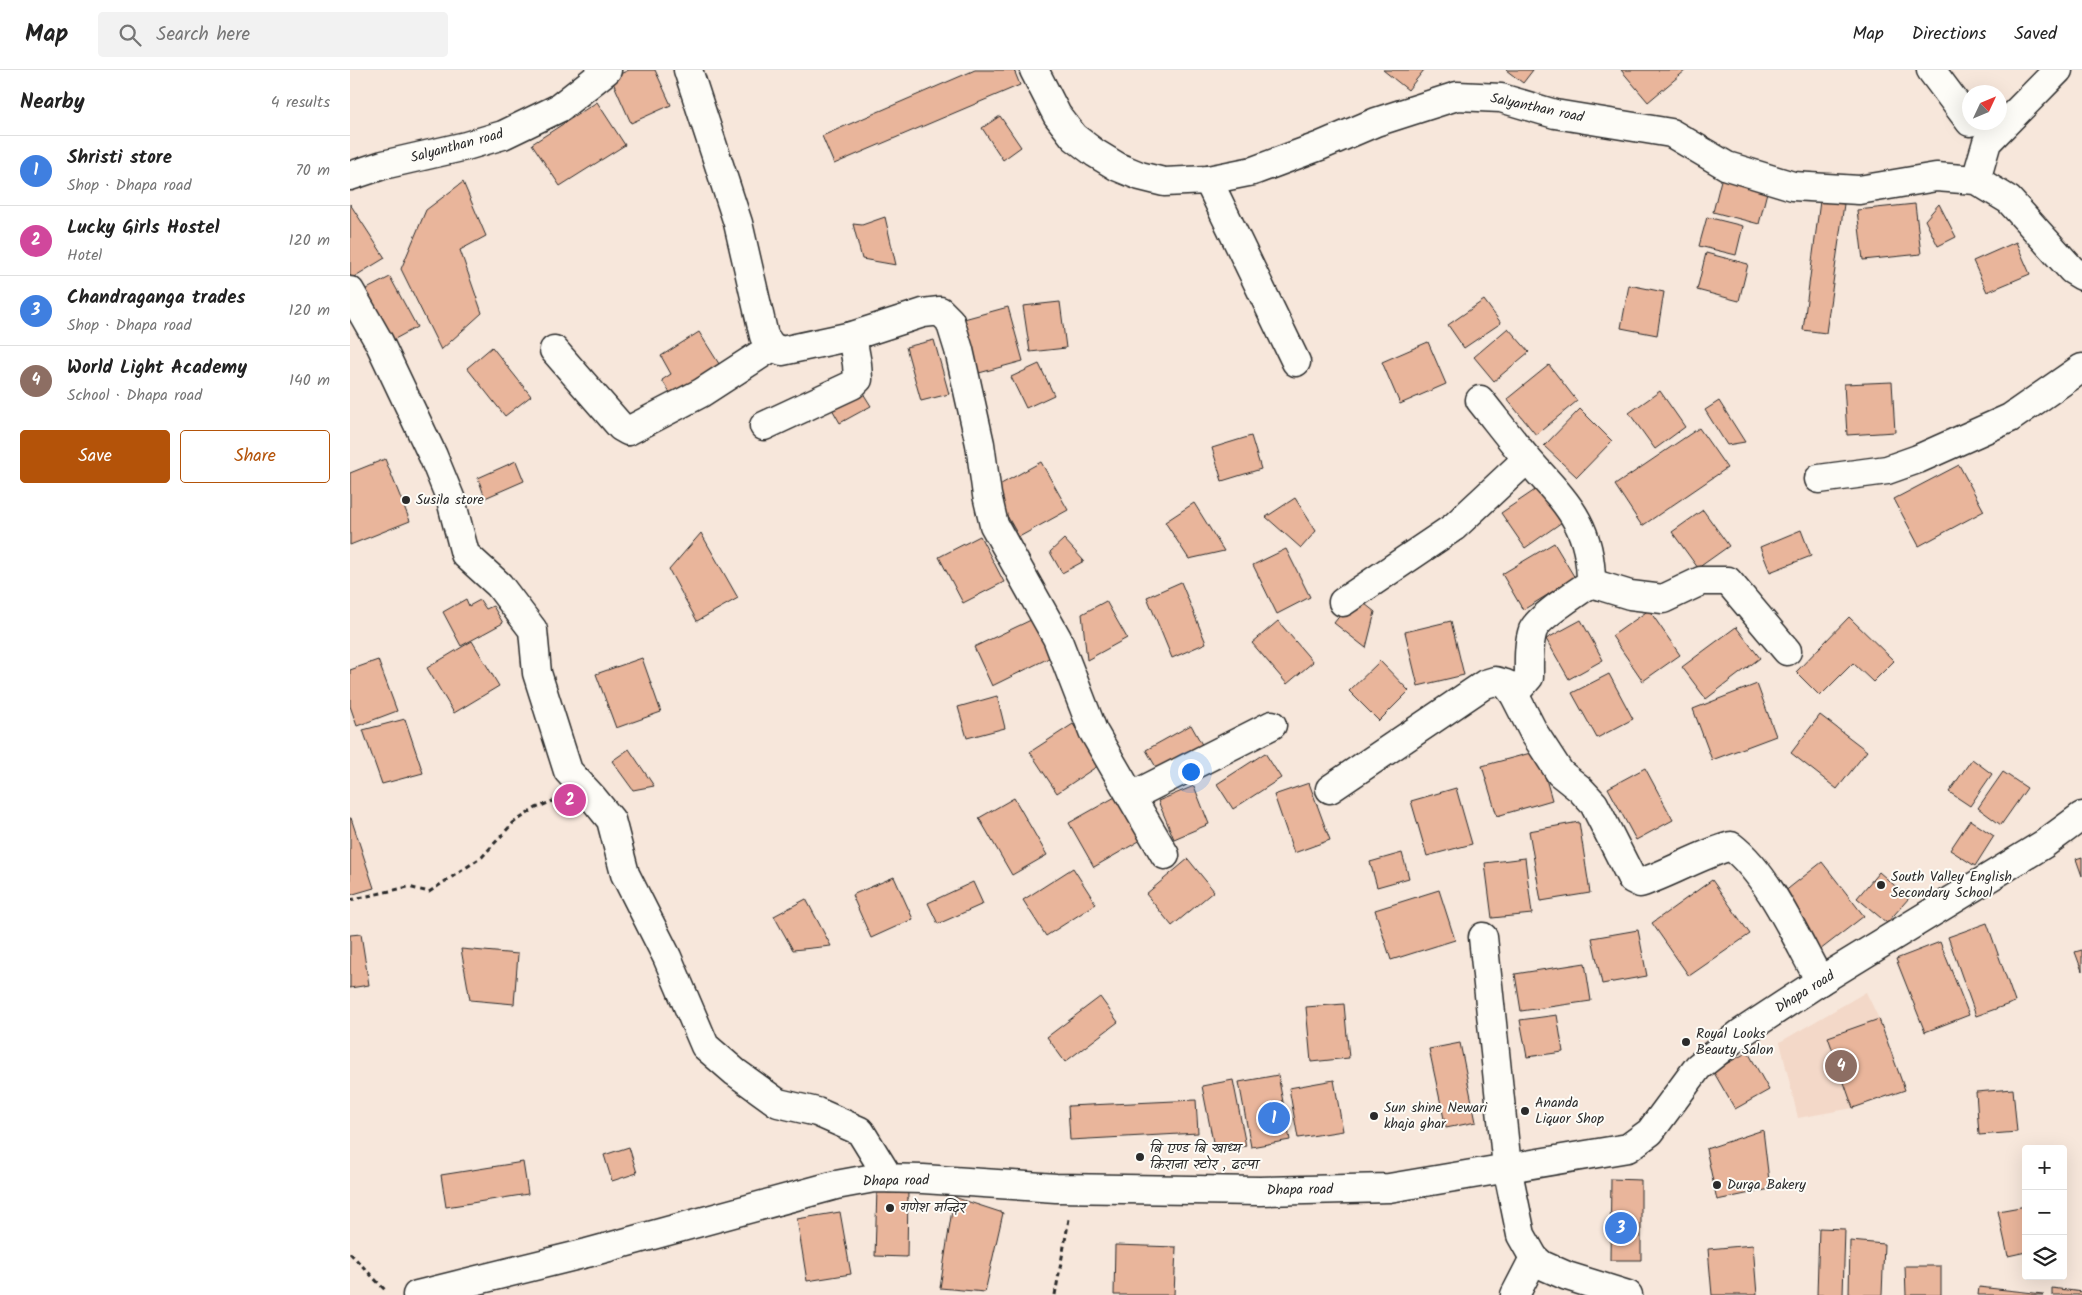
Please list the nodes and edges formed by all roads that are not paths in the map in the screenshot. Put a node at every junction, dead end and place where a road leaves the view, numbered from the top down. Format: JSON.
{"nodes":[{"id":1,"x":607,"y":70,"type":"edge"},
{"id":2,"x":688,"y":70,"type":"edge"},
{"id":3,"x":1034,"y":70,"type":"edge"},
{"id":4,"x":1931,"y":70,"type":"edge"},
{"id":5,"x":2058,"y":70,"type":"edge"},
{"id":6,"x":2007,"y":107,"type":"edge"},
{"id":7,"x":1962,"y":111,"type":"edge"},
{"id":8,"x":1976,"y":130,"type":"edge"},
{"id":9,"x":350,"y":176,"type":"edge"},
{"id":10,"x":1208,"y":180,"type":"junction"},
{"id":11,"x":1976,"y":180,"type":"junction"},
{"id":12,"x":2082,"y":276,"type":"edge"},
{"id":13,"x":350,"y":291,"type":"edge"},
{"id":14,"x":852,"y":336,"type":"junction"},
{"id":15,"x":772,"y":347,"type":"junction"},
{"id":16,"x":554,"y":350,"type":"dead end"},
{"id":17,"x":1296,"y":362,"type":"dead end"},
{"id":18,"x":2082,"y":368,"type":"edge"},
{"id":19,"x":1480,"y":400,"type":"dead end"},
{"id":20,"x":764,"y":426,"type":"dead end"},
{"id":21,"x":1527,"y":459,"type":"junction"},
{"id":22,"x":1819,"y":479,"type":"dead end"},
{"id":23,"x":1591,"y":583,"type":"junction"},
{"id":24,"x":1343,"y":602,"type":"dead end"},
{"id":25,"x":1787,"y":651,"type":"dead end"},
{"id":26,"x":1514,"y":694,"type":"junction"},
{"id":27,"x":1272,"y":725,"type":"dead end"},
{"id":28,"x":1330,"y":790,"type":"dead end"},
{"id":29,"x":1132,"y":796,"type":"junction"},
{"id":30,"x":2082,"y":816,"type":"edge"},
{"id":31,"x":1165,"y":855,"type":"dead end"},
{"id":32,"x":1482,"y":938,"type":"dead end"},
{"id":33,"x":1820,"y":981,"type":"junction"},
{"id":34,"x":1507,"y":1167,"type":"junction"},
{"id":35,"x":889,"y":1178,"type":"junction"},
{"id":36,"x":1534,"y":1258,"type":"junction"},
{"id":37,"x":417,"y":1295,"type":"edge"},
{"id":38,"x":1515,"y":1295,"type":"edge"},
{"id":39,"x":1628,"y":1295,"type":"edge"}],
"edges":[{"from":1,"to":9,"type":"street","name":"Salyanthan road"},
{"from":2,"to":15,"type":"street"},
{"from":3,"to":10,"type":"street","name":"Salyanthan road"},
{"from":4,"to":7,"type":"street"},
{"from":5,"to":6,"type":"street"},
{"from":8,"to":11,"type":"street"},
{"from":10,"to":11,"type":"street","name":"Salyanthan road"},
{"from":10,"to":17,"type":"street"},
{"from":11,"to":12,"type":"street","name":"Salyanthan road"},
{"from":13,"to":35,"type":"street"},
{"from":14,"to":15,"type":"street"},
{"from":14,"to":20,"type":"street"},
{"from":14,"to":29,"type":"street"},
{"from":15,"to":16,"type":"street"},
{"from":18,"to":22,"type":"street"},
{"from":19,"to":21,"type":"street"},
{"from":21,"to":23,"type":"street"},
{"from":21,"to":24,"type":"street"},
{"from":23,"to":25,"type":"street"},
{"from":23,"to":26,"type":"street"},
{"from":26,"to":28,"type":"street"},
{"from":26,"to":33,"type":"street"},
{"from":27,"to":29,"type":"street"},
{"from":29,"to":31,"type":"street"},
{"from":30,"to":33,"type":"street","name":"Dhapa road"},
{"from":32,"to":34,"type":"street"},
{"from":33,"to":34,"type":"street","name":"Dhapa road"},
{"from":34,"to":35,"type":"street","name":"Dhapa road"},
{"from":34,"to":36,"type":"street"},
{"from":35,"to":37,"type":"street","name":"Dhapa road"},
{"from":36,"to":38,"type":"street"},
{"from":36,"to":39,"type":"street"}]}
